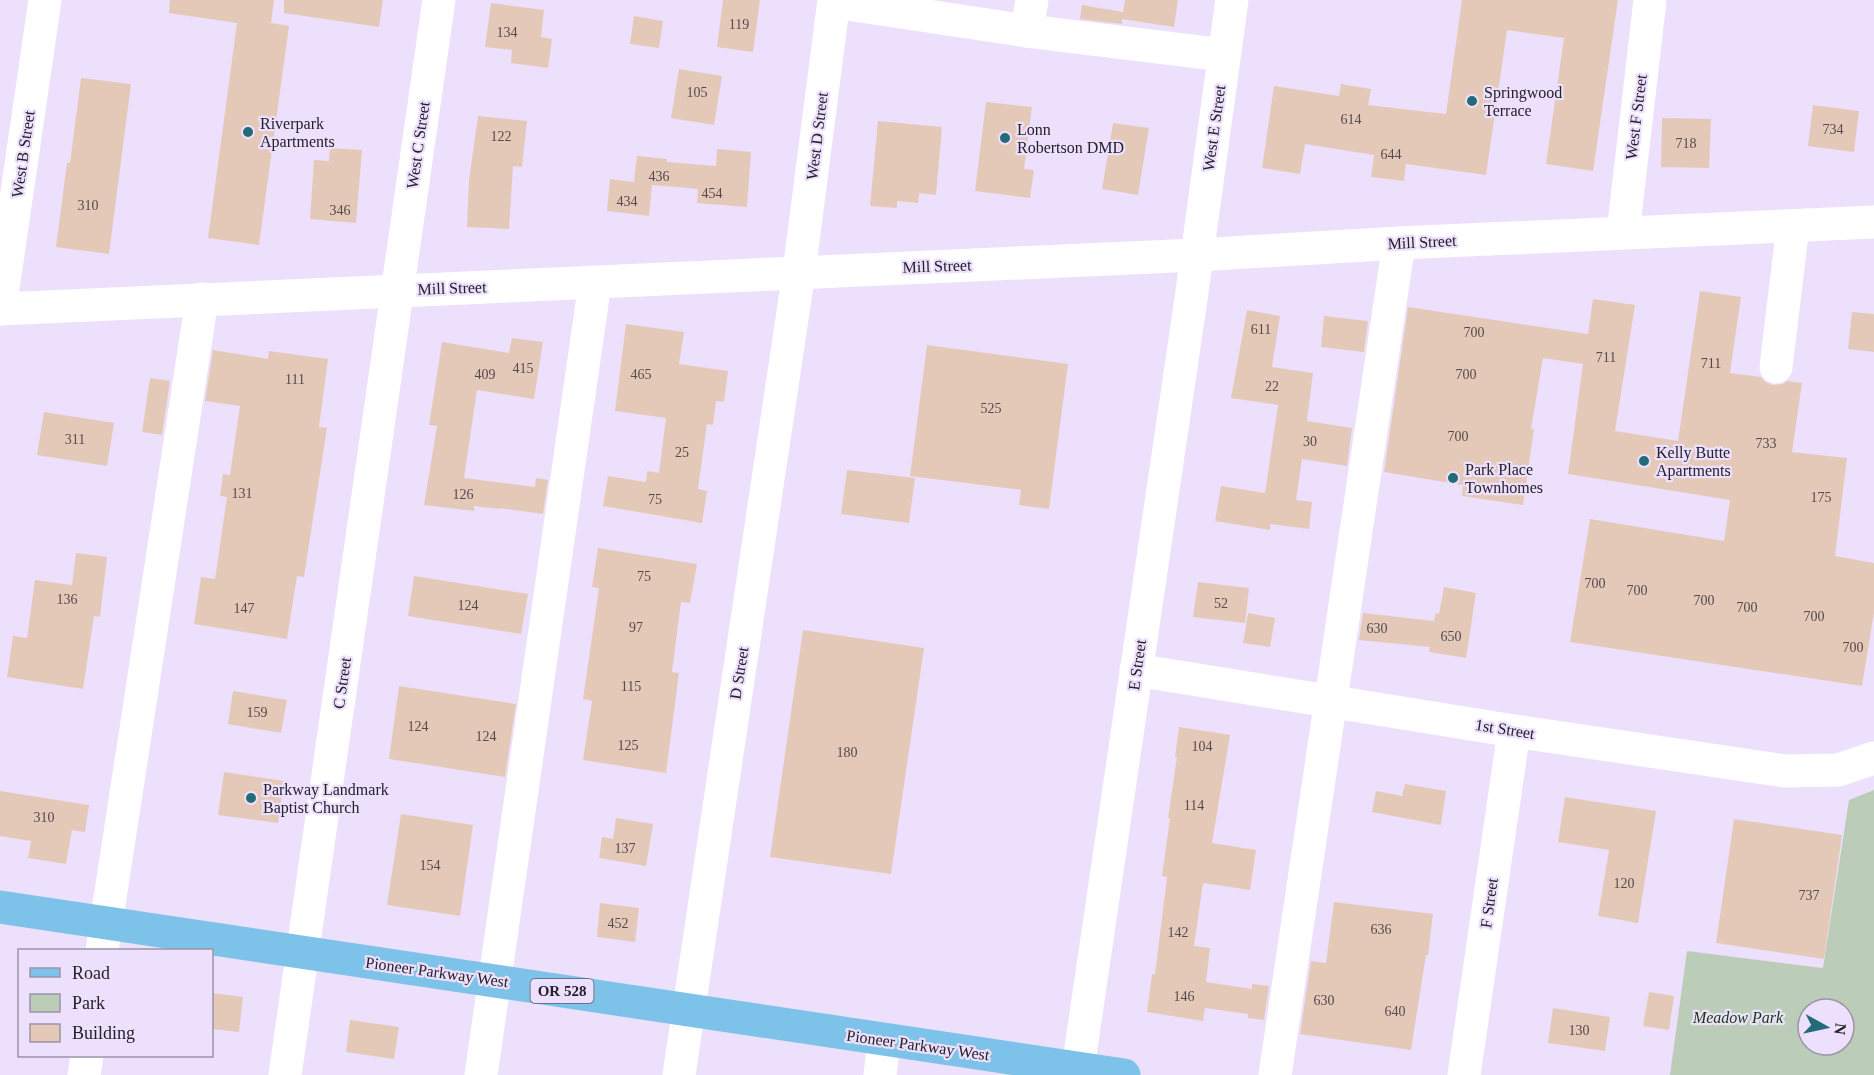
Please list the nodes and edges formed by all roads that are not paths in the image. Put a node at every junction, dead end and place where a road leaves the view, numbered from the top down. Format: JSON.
{"nodes":[{"id":1,"x":45,"y":0,"type":"edge"},
{"id":2,"x":439,"y":0,"type":"edge"},
{"id":3,"x":1232,"y":0,"type":"edge"},
{"id":4,"x":1650,"y":0,"type":"edge"},
{"id":5,"x":834,"y":1,"type":"edge"},
{"id":6,"x":1030,"y":15,"type":"edge"},
{"id":7,"x":1224,"y":55,"type":"junction"},
{"id":8,"x":1874,"y":222,"type":"edge"},
{"id":9,"x":1793,"y":226,"type":"junction"},
{"id":10,"x":1623,"y":233,"type":"junction"},
{"id":11,"x":1399,"y":243,"type":"junction"},
{"id":12,"x":1196,"y":255,"type":"junction"},
{"id":13,"x":799,"y":272,"type":"junction"},
{"id":14,"x":595,"y":283,"type":"junction"},
{"id":15,"x":398,"y":290,"type":"junction"},
{"id":16,"x":202,"y":299,"type":"junction"},
{"id":17,"x":0,"y":309,"type":"edge"},
{"id":18,"x":1776,"y":367,"type":"dead end"},
{"id":19,"x":1136,"y":670,"type":"junction"},
{"id":20,"x":1329,"y":701,"type":"junction"},
{"id":21,"x":1514,"y":731,"type":"junction"},
{"id":22,"x":1874,"y":758,"type":"edge"},
{"id":23,"x":0,"y":907,"type":"edge"},
{"id":24,"x":104,"y":937,"type":"edge"},
{"id":25,"x":303,"y":953,"type":"junction"},
{"id":26,"x":494,"y":980,"type":"junction"},
{"id":27,"x":688,"y":1011,"type":"junction"},
{"id":28,"x":884,"y":1040,"type":"junction"},
{"id":29,"x":87,"y":1057,"type":"edge"},
{"id":30,"x":1078,"y":1072,"type":"edge"},
{"id":31,"x":84,"y":1075,"type":"edge"},
{"id":32,"x":285,"y":1075,"type":"edge"},
{"id":33,"x":481,"y":1075,"type":"edge"},
{"id":34,"x":679,"y":1075,"type":"edge"},
{"id":35,"x":879,"y":1075,"type":"edge"},
{"id":36,"x":1124,"y":1075,"type":"edge"},
{"id":37,"x":1275,"y":1075,"type":"edge"},
{"id":38,"x":1464,"y":1075,"type":"edge"}],
"edges":[{"from":1,"to":17,"type":"street","name":"West B Street"},
{"from":2,"to":15,"type":"street","name":"West C Street"},
{"from":3,"to":7,"type":"street","name":"West E Street"},
{"from":4,"to":10,"type":"street","name":"West F Street"},
{"from":5,"to":6,"type":"street"},
{"from":5,"to":13,"type":"street","name":"West D Street"},
{"from":6,"to":7,"type":"street"},
{"from":7,"to":12,"type":"street","name":"West E Street"},
{"from":8,"to":9,"type":"street","name":"Mill Street"},
{"from":9,"to":10,"type":"street","name":"Mill Street"},
{"from":9,"to":18,"type":"street"},
{"from":10,"to":11,"type":"street","name":"Mill Street"},
{"from":11,"to":12,"type":"street","name":"Mill Street"},
{"from":11,"to":20,"type":"street"},
{"from":12,"to":13,"type":"street","name":"Mill Street"},
{"from":12,"to":19,"type":"street","name":"E Street"},
{"from":13,"to":14,"type":"street","name":"Mill Street"},
{"from":13,"to":27,"type":"street","name":"D Street"},
{"from":14,"to":15,"type":"street","name":"Mill Street"},
{"from":14,"to":26,"type":"street"},
{"from":15,"to":16,"type":"street","name":"Mill Street"},
{"from":15,"to":25,"type":"street","name":"C Street"},
{"from":16,"to":17,"type":"street","name":"Mill Street"},
{"from":16,"to":24,"type":"street"},
{"from":19,"to":20,"type":"street","name":"1st Street"},
{"from":19,"to":30,"type":"street","name":"E Street"},
{"from":20,"to":21,"type":"street","name":"1st Street"},
{"from":20,"to":37,"type":"street"},
{"from":21,"to":22,"type":"street","name":"1st Street"},
{"from":21,"to":38,"type":"street","name":"F Street"},
{"from":23,"to":24,"type":"main road","name":"Pioneer Parkway West","number":"OR 528"},
{"from":24,"to":25,"type":"main road","name":"Pioneer Parkway West","number":"OR 528"},
{"from":25,"to":26,"type":"main road","name":"Pioneer Parkway West","number":"OR 528"},
{"from":25,"to":32,"type":"street","name":"C Street"},
{"from":26,"to":27,"type":"main road","name":"Pioneer Parkway West","number":"OR 528"},
{"from":26,"to":33,"type":"street"},
{"from":27,"to":28,"type":"main road","name":"Pioneer Parkway West","number":"OR 528"},
{"from":27,"to":34,"type":"street","name":"D Street"},
{"from":28,"to":30,"type":"main road","name":"Pioneer Parkway West","number":"OR 528"},
{"from":28,"to":35,"type":"street"},
{"from":29,"to":31,"type":"street"},
{"from":30,"to":36,"type":"main road","name":"Pioneer Parkway West","number":"OR 528"}]}
